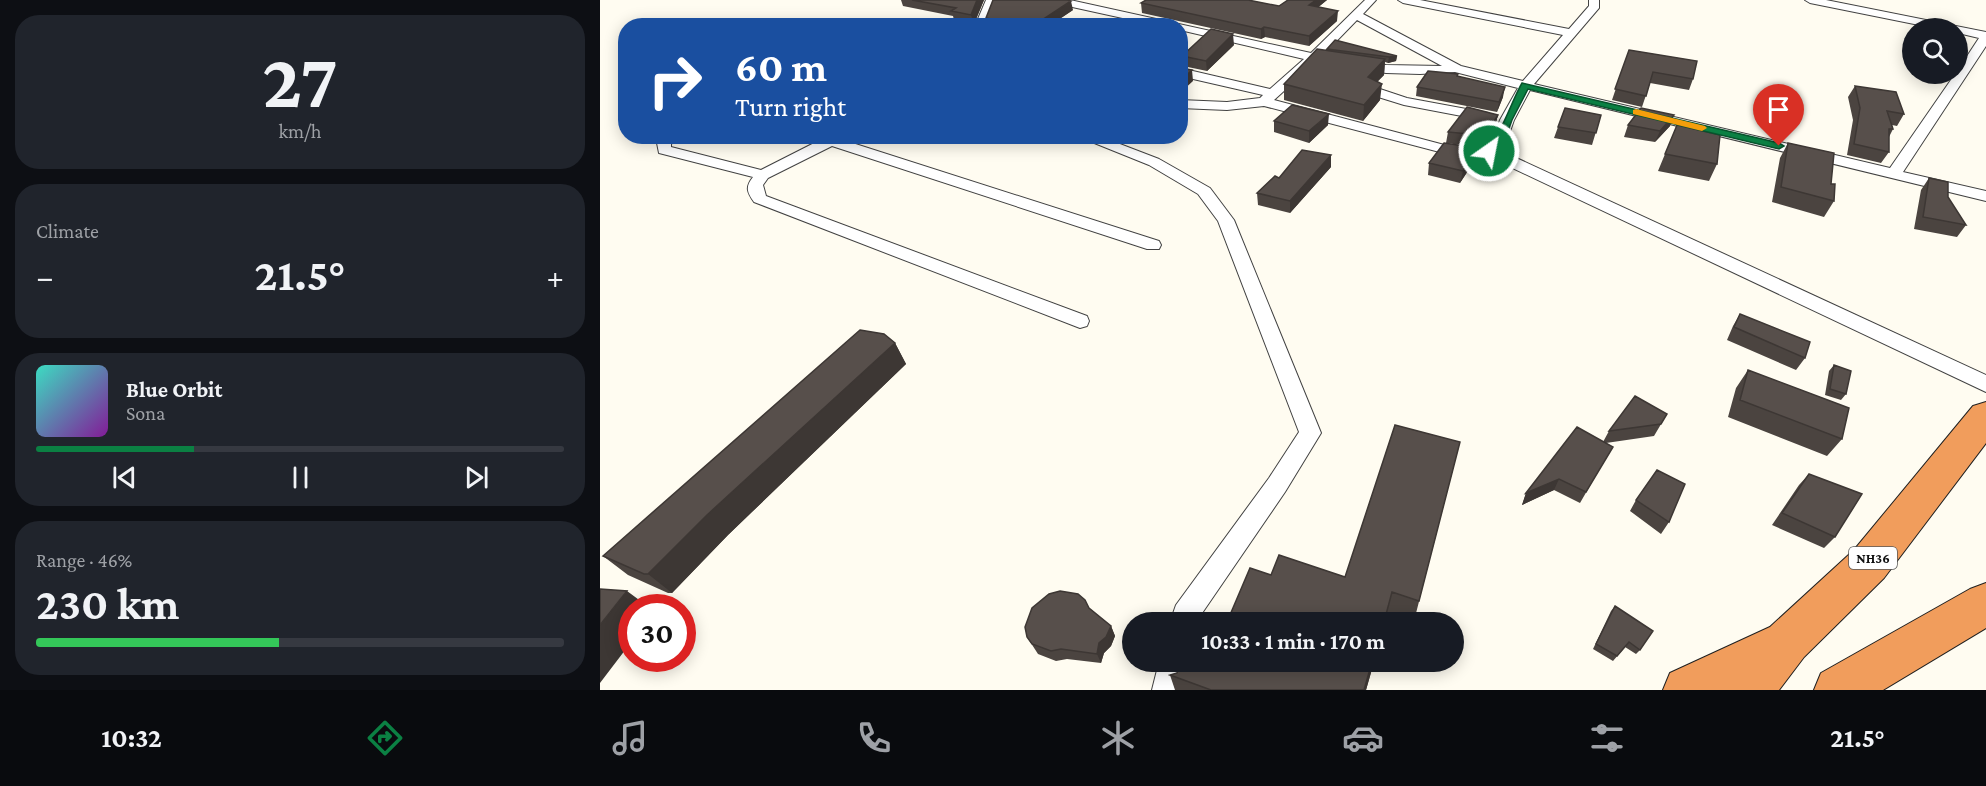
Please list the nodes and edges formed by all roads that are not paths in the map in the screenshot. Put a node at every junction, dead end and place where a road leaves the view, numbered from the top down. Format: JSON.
{"nodes":[{"id":1,"x":991,"y":0,"type":"edge"},
{"id":2,"x":1054,"y":0,"type":"edge"},
{"id":3,"x":1371,"y":0,"type":"edge"},
{"id":4,"x":1403,"y":0,"type":"edge"},
{"id":5,"x":1594,"y":0,"type":"edge"},
{"id":6,"x":1810,"y":0,"type":"edge"},
{"id":7,"x":1144,"y":5,"type":"edge"},
{"id":8,"x":1130,"y":15,"type":"junction"},
{"id":9,"x":1356,"y":15,"type":"junction"},
{"id":10,"x":984,"y":18,"type":"edge"},
{"id":11,"x":1125,"y":18,"type":"edge"},
{"id":12,"x":1143,"y":18,"type":"edge"},
{"id":13,"x":1902,"y":19,"type":"edge"},
{"id":14,"x":1188,"y":28,"type":"edge"},
{"id":15,"x":1968,"y":32,"type":"edge"},
{"id":16,"x":1572,"y":33,"type":"junction"},
{"id":17,"x":1986,"y":36,"type":"edge"},
{"id":18,"x":1316,"y":56,"type":"junction"},
{"id":19,"x":1457,"y":69,"type":"junction"},
{"id":20,"x":1188,"y":74,"type":"edge"},
{"id":21,"x":1526,"y":85,"type":"junction"},
{"id":22,"x":1380,"y":93,"type":"edge"},
{"id":23,"x":1269,"y":98,"type":"junction"},
{"id":24,"x":1188,"y":104,"type":"edge"},
{"id":25,"x":1507,"y":120,"type":"junction"},
{"id":26,"x":664,"y":144,"type":"edge"},
{"id":27,"x":826,"y":144,"type":"edge"},
{"id":28,"x":851,"y":144,"type":"edge"},
{"id":29,"x":1106,"y":144,"type":"edge"},
{"id":30,"x":1489,"y":151,"type":"junction"},
{"id":31,"x":1894,"y":174,"type":"junction"},
{"id":32,"x":763,"y":175,"type":"junction"},
{"id":33,"x":1986,"y":196,"type":"edge"},
{"id":34,"x":1153,"y":245,"type":"dead end"},
{"id":35,"x":1080,"y":321,"type":"dead end"},
{"id":36,"x":1986,"y":384,"type":"edge"},
{"id":37,"x":1986,"y":416,"type":"edge"},
{"id":38,"x":1986,"y":604,"type":"edge"},
{"id":39,"x":1186,"y":612,"type":"edge"},
{"id":40,"x":1788,"y":641,"type":"junction"},
{"id":41,"x":1170,"y":672,"type":"edge"},
{"id":42,"x":1166,"y":690,"type":"edge"},
{"id":43,"x":1687,"y":690,"type":"edge"},
{"id":44,"x":1749,"y":690,"type":"edge"},
{"id":45,"x":1838,"y":690,"type":"edge"}],
"edges":[{"from":1,"to":10,"type":"street"},
{"from":2,"to":8,"type":"street"},
{"from":3,"to":9,"type":"street"},
{"from":4,"to":16,"type":"street"},
{"from":5,"to":16,"type":"street"},
{"from":6,"to":13,"type":"street"},
{"from":7,"to":8,"type":"street"},
{"from":8,"to":11,"type":"street"},
{"from":8,"to":12,"type":"street"},
{"from":9,"to":18,"type":"street"},
{"from":9,"to":19,"type":"street"},
{"from":14,"to":18,"type":"street"},
{"from":15,"to":17,"type":"street"},
{"from":16,"to":21,"type":"street"},
{"from":17,"to":31,"type":"street"},
{"from":18,"to":19,"type":"street"},
{"from":18,"to":23,"type":"street"},
{"from":19,"to":21,"type":"street"},
{"from":20,"to":23,"type":"street"},
{"from":21,"to":25,"type":"street"},
{"from":21,"to":31,"type":"street"},
{"from":22,"to":25,"type":"street"},
{"from":23,"to":24,"type":"street"},
{"from":23,"to":30,"type":"street"},
{"from":25,"to":30,"type":"street"},
{"from":26,"to":32,"type":"street"},
{"from":27,"to":32,"type":"street"},
{"from":28,"to":34,"type":"street"},
{"from":29,"to":39,"type":"street"},
{"from":30,"to":36,"type":"street"},
{"from":31,"to":33,"type":"street"},
{"from":32,"to":35,"type":"street"},
{"from":37,"to":40,"type":"highway","number":"NH36"},
{"from":38,"to":45,"type":"highway"},
{"from":40,"to":43,"type":"highway"},
{"from":40,"to":44,"type":"highway","number":"NH36"},
{"from":41,"to":42,"type":"street"}]}
